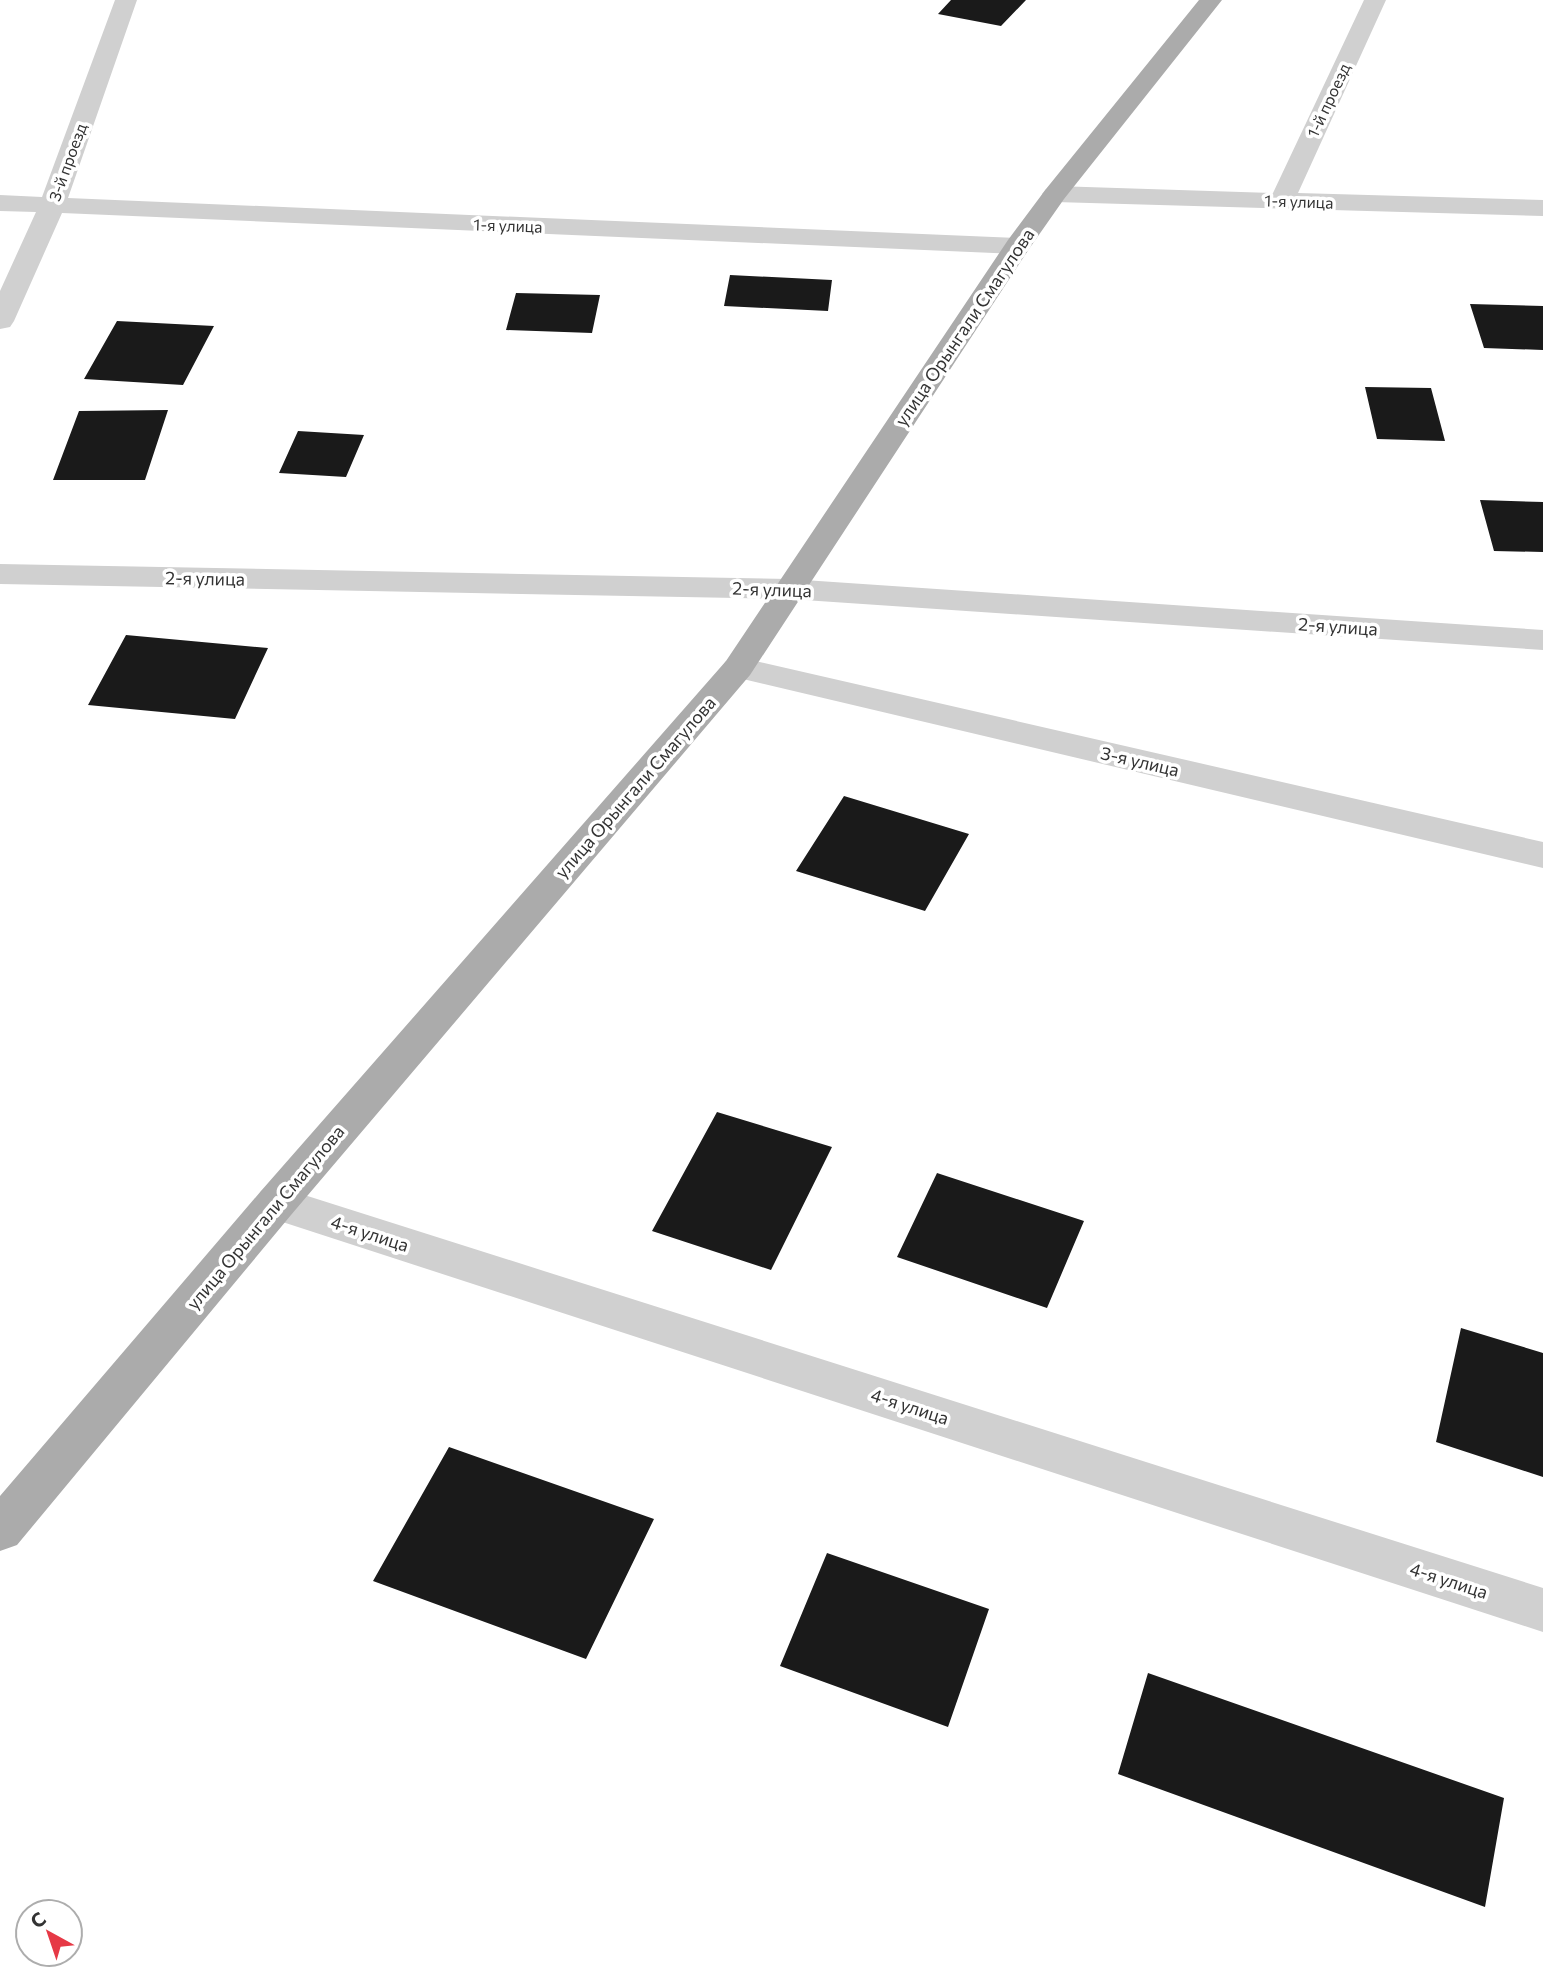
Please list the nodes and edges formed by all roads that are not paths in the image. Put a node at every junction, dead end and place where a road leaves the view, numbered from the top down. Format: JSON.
{"nodes":[{"id":1,"x":126,"y":0,"type":"edge"},
{"id":2,"x":1211,"y":0,"type":"edge"},
{"id":3,"x":1375,"y":0,"type":"edge"},
{"id":4,"x":1055,"y":194,"type":"junction"},
{"id":5,"x":1282,"y":201,"type":"junction"},
{"id":6,"x":0,"y":203,"type":"edge"},
{"id":7,"x":52,"y":206,"type":"junction"},
{"id":8,"x":1543,"y":208,"type":"edge"},
{"id":9,"x":1017,"y":246,"type":"junction"},
{"id":10,"x":0,"y":321,"type":"edge"},
{"id":11,"x":0,"y":574,"type":"edge"},
{"id":12,"x":789,"y":589,"type":"junction"},
{"id":13,"x":1543,"y":640,"type":"edge"},
{"id":14,"x":738,"y":668,"type":"junction"},
{"id":15,"x":1543,"y":855,"type":"edge"},
{"id":16,"x":276,"y":1203,"type":"junction"},
{"id":17,"x":0,"y":1531,"type":"edge"},
{"id":18,"x":1543,"y":1610,"type":"edge"}],
"edges":[{"from":1,"to":7,"type":"street","name":"3-й проезд"},
{"from":2,"to":4,"type":"main road","name":"улица Орынгали Смагулова"},
{"from":3,"to":5,"type":"street","name":"1-й проезд"},
{"from":4,"to":5,"type":"street","name":"1-я улица"},
{"from":4,"to":9,"type":"main road","name":"улица Орынгали Смагулова"},
{"from":5,"to":8,"type":"street","name":"1-я улица"},
{"from":6,"to":7,"type":"street","name":"1-я улица"},
{"from":7,"to":9,"type":"street","name":"1-я улица"},
{"from":7,"to":10,"type":"street","name":"3-й проезд"},
{"from":9,"to":12,"type":"main road","name":"улица Орынгали Смагулова"},
{"from":11,"to":12,"type":"street","name":"2-я улица"},
{"from":12,"to":13,"type":"street","name":"2-я улица"},
{"from":12,"to":14,"type":"main road","name":"улица Орынгали Смагулова"},
{"from":14,"to":15,"type":"street","name":"3-я улица"},
{"from":14,"to":16,"type":"main road","name":"улица Орынгали Смагулова"},
{"from":16,"to":17,"type":"main road","name":"улица Орынгали Смагулова"},
{"from":16,"to":18,"type":"street","name":"4-я улица"}]}
